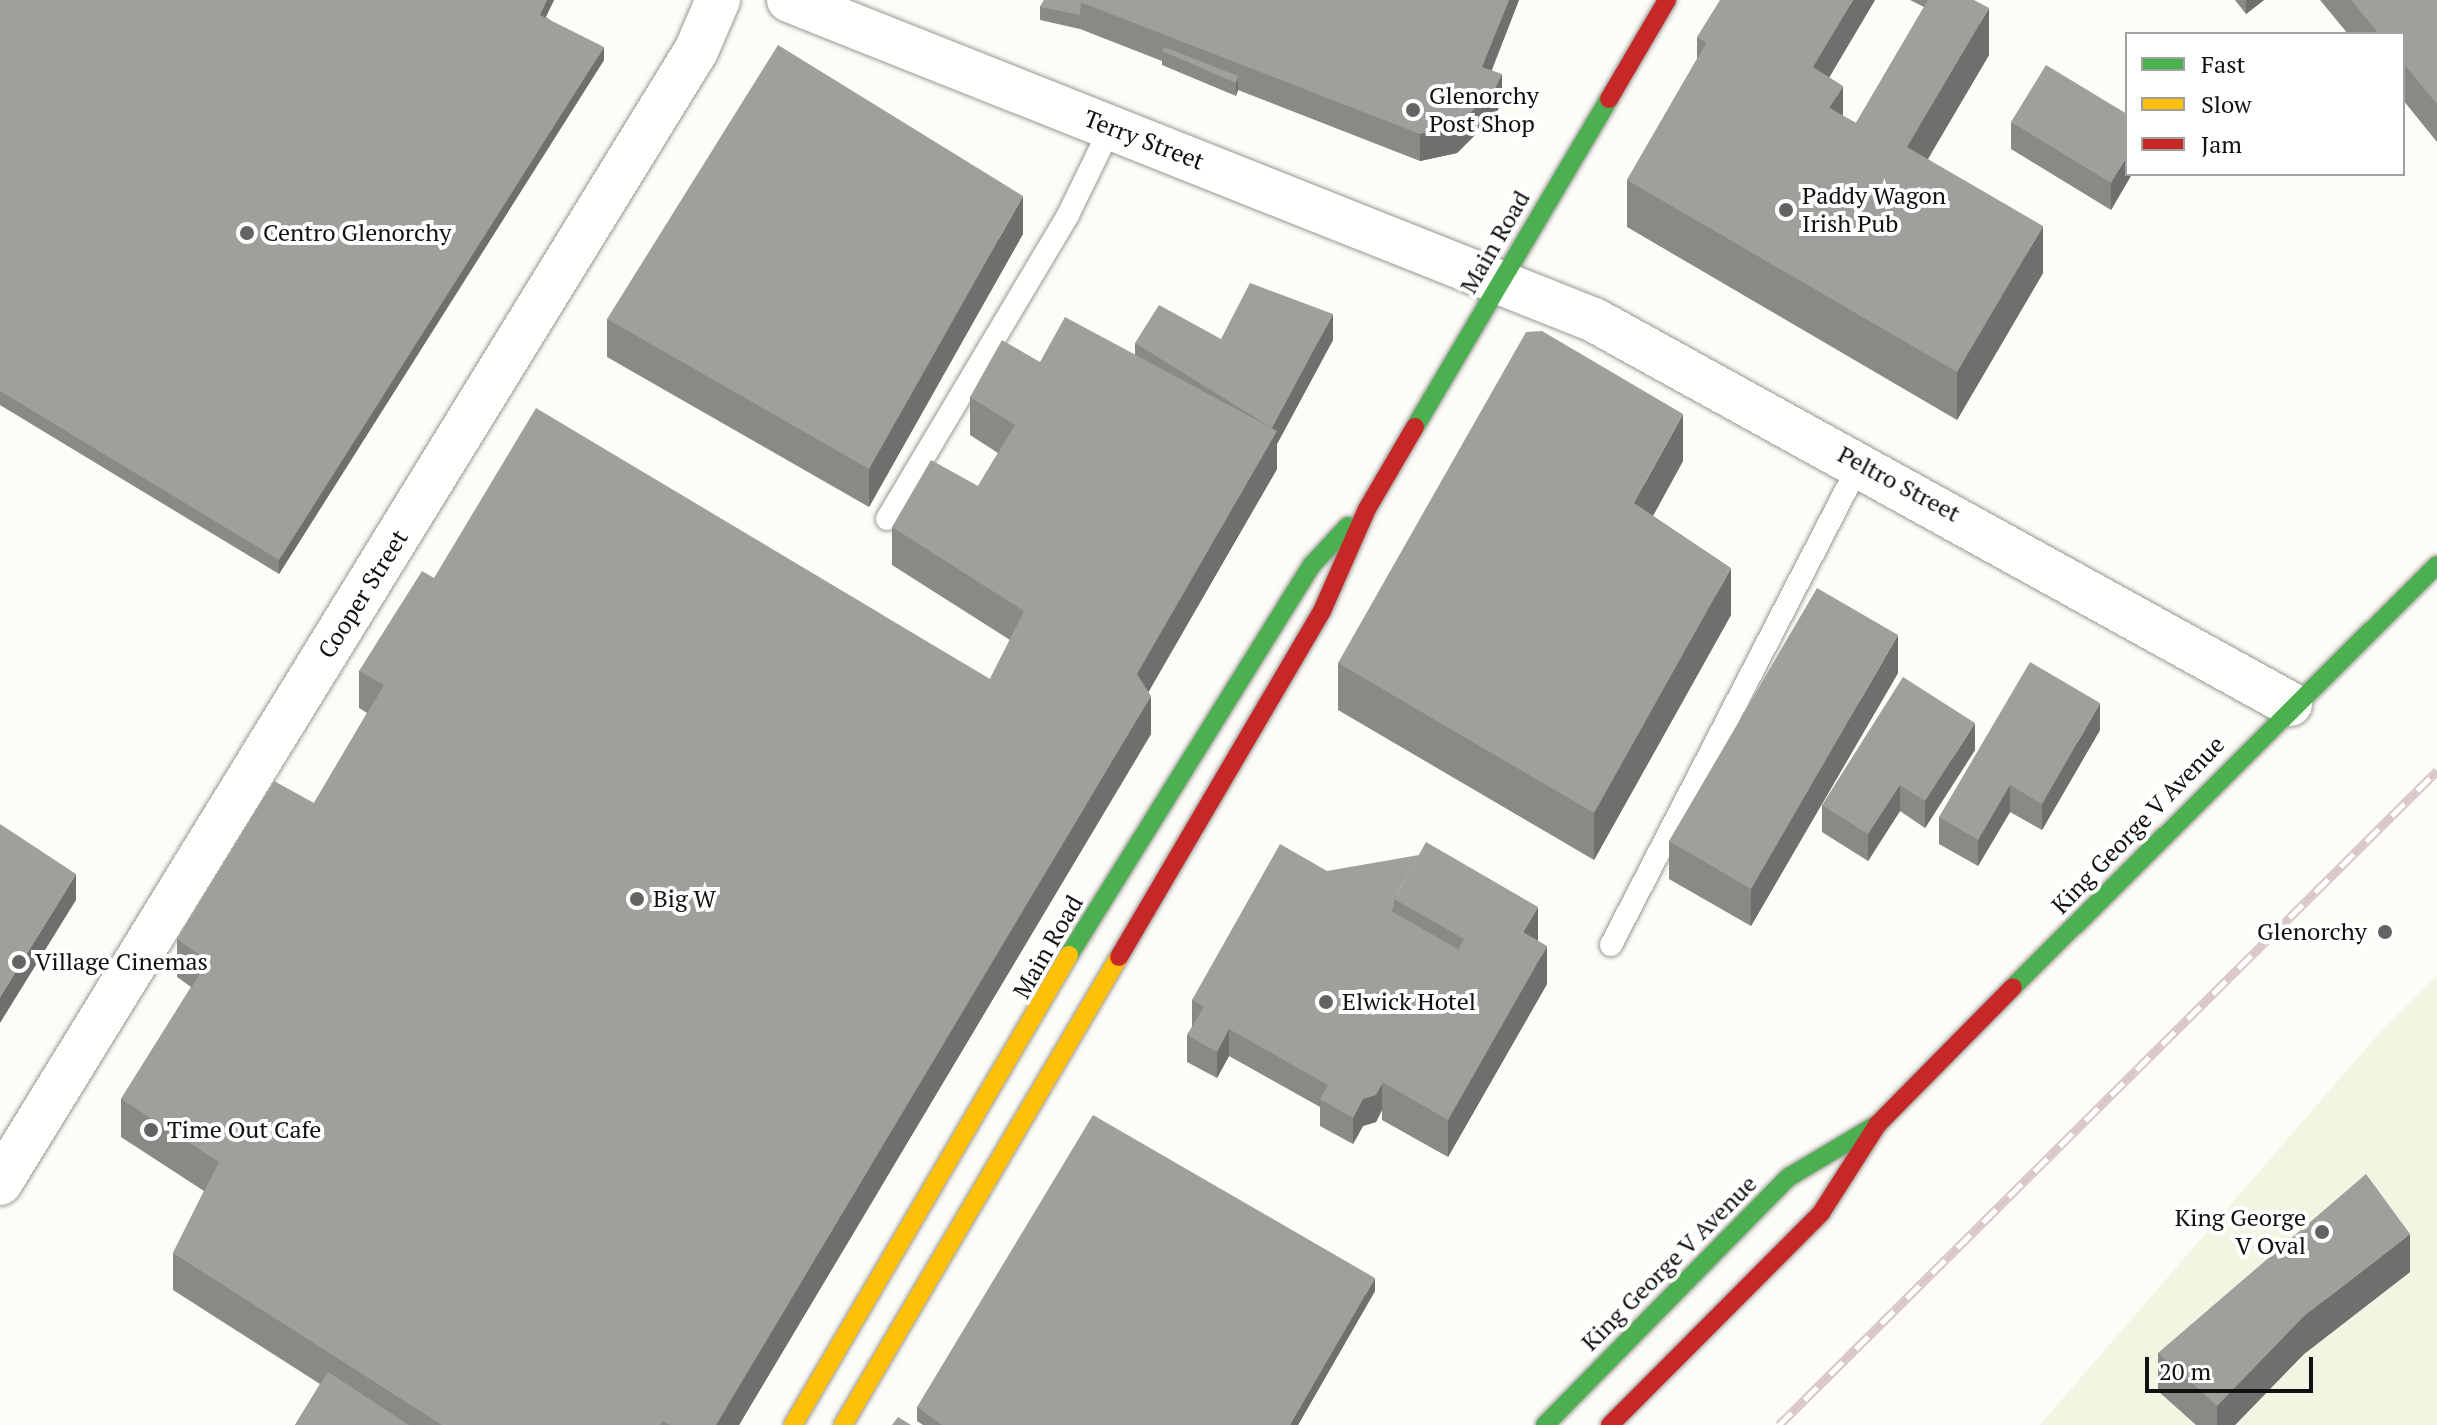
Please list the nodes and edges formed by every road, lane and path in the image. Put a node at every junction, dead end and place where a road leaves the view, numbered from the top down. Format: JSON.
{"nodes":[{"id":1,"x":718,"y":0,"type":"edge"},
{"id":2,"x":789,"y":0,"type":"edge"},
{"id":3,"x":1667,"y":0,"type":"edge"},
{"id":4,"x":1111,"y":127,"type":"junction"},
{"id":5,"x":1498,"y":284,"type":"junction"},
{"id":6,"x":1860,"y":463,"type":"junction"},
{"id":7,"x":1367,"y":509,"type":"junction"},
{"id":8,"x":887,"y":519,"type":"dead end"},
{"id":9,"x":2437,"y":565,"type":"edge"},
{"id":10,"x":2290,"y":704,"type":"junction"},
{"id":11,"x":1611,"y":945,"type":"dead end"},
{"id":12,"x":1878,"y":1124,"type":"junction"},
{"id":13,"x":0,"y":1183,"type":"edge"},
{"id":14,"x":793,"y":1425,"type":"edge"},
{"id":15,"x":843,"y":1425,"type":"edge"},
{"id":16,"x":1545,"y":1425,"type":"edge"},
{"id":17,"x":1610,"y":1425,"type":"edge"}],
"edges":[{"from":1,"to":13,"type":"street","name":"Cooper Street"},
{"from":2,"to":4,"type":"street","name":"Terry Street"},
{"from":3,"to":5,"type":"main road","name":"Main Road"},
{"from":4,"to":5,"type":"street","name":"Terry Street"},
{"from":4,"to":8,"type":"lane"},
{"from":5,"to":6,"type":"street","name":"Peltro Street"},
{"from":5,"to":7,"type":"main road","name":"Main Road"},
{"from":6,"to":10,"type":"street","name":"Peltro Street"},
{"from":6,"to":11,"type":"lane"},
{"from":7,"to":14,"type":"main road","name":"Main Road"},
{"from":7,"to":15,"type":"main road","name":"Main Road"},
{"from":9,"to":10,"type":"main road","name":"King George V Avenue"},
{"from":10,"to":12,"type":"main road","name":"King George V Avenue"},
{"from":12,"to":16,"type":"main road","name":"King George V Avenue"},
{"from":12,"to":17,"type":"main road","name":"King George V Avenue"}]}
